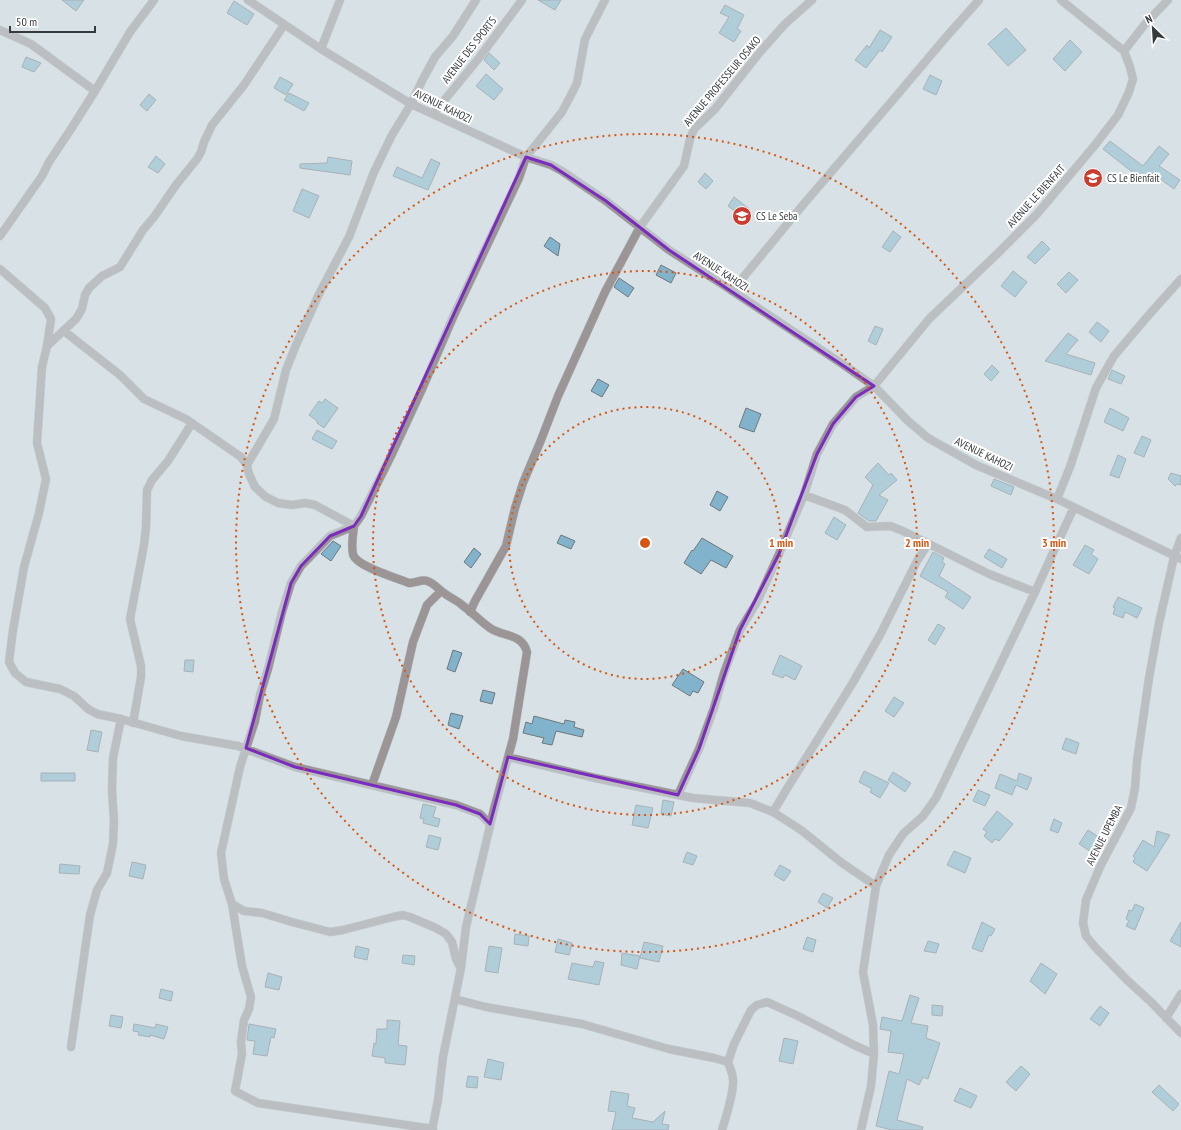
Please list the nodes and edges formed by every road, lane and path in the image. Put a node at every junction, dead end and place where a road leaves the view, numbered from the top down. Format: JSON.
{"nodes":[{"id":1,"x":154,"y":0,"type":"edge"},
{"id":2,"x":248,"y":0,"type":"edge"},
{"id":3,"x":340,"y":0,"type":"edge"},
{"id":4,"x":476,"y":0,"type":"edge"},
{"id":5,"x":522,"y":0,"type":"edge"},
{"id":6,"x":605,"y":0,"type":"edge"},
{"id":7,"x":812,"y":0,"type":"edge"},
{"id":8,"x":980,"y":0,"type":"edge"},
{"id":9,"x":1061,"y":0,"type":"edge"},
{"id":10,"x":1168,"y":0,"type":"edge"},
{"id":11,"x":284,"y":25,"type":"junction"},
{"id":12,"x":0,"y":30,"type":"edge"},
{"id":13,"x":321,"y":49,"type":"junction"},
{"id":14,"x":1124,"y":50,"type":"junction"},
{"id":15,"x":95,"y":91,"type":"junction"},
{"id":16,"x":411,"y":104,"type":"junction"},
{"id":17,"x":433,"y":114,"type":"junction"},
{"id":18,"x":526,"y":157,"type":"junction"},
{"id":19,"x":640,"y":228,"type":"junction"},
{"id":20,"x":0,"y":236,"type":"edge"},
{"id":21,"x":0,"y":269,"type":"edge"},
{"id":22,"x":1181,"y":279,"type":"edge"},
{"id":23,"x":732,"y":291,"type":"junction"},
{"id":24,"x":64,"y":331,"type":"junction"},
{"id":25,"x":47,"y":346,"type":"junction"},
{"id":26,"x":874,"y":386,"type":"junction"},
{"id":27,"x":192,"y":423,"type":"junction"},
{"id":28,"x":247,"y":465,"type":"junction"},
{"id":29,"x":804,"y":495,"type":"junction"},
{"id":30,"x":1057,"y":498,"type":"junction"},
{"id":31,"x":1074,"y":507,"type":"junction"},
{"id":32,"x":354,"y":526,"type":"junction"},
{"id":33,"x":1181,"y":538,"type":"edge"},
{"id":34,"x":928,"y":544,"type":"junction"},
{"id":35,"x":1178,"y":558,"type":"edge"},
{"id":36,"x":441,"y":591,"type":"junction"},
{"id":37,"x":1035,"y":592,"type":"junction"},
{"id":38,"x":470,"y":612,"type":"junction"},
{"id":39,"x":121,"y":719,"type":"junction"},
{"id":40,"x":133,"y":723,"type":"junction"},
{"id":41,"x":246,"y":748,"type":"junction"},
{"id":42,"x":508,"y":758,"type":"junction"},
{"id":43,"x":372,"y":785,"type":"junction"},
{"id":44,"x":678,"y":795,"type":"junction"},
{"id":45,"x":773,"y":812,"type":"junction"},
{"id":46,"x":490,"y":824,"type":"junction"},
{"id":47,"x":876,"y":886,"type":"junction"},
{"id":48,"x":232,"y":904,"type":"junction"},
{"id":49,"x":461,"y":968,"type":"junction"},
{"id":50,"x":1181,"y":994,"type":"edge"},
{"id":51,"x":455,"y":999,"type":"junction"},
{"id":52,"x":1166,"y":1018,"type":"junction"},
{"id":53,"x":1181,"y":1033,"type":"edge"},
{"id":54,"x":71,"y":1047,"type":"dead end"},
{"id":55,"x":874,"y":1054,"type":"junction"},
{"id":56,"x":728,"y":1062,"type":"junction"},
{"id":57,"x":433,"y":1129,"type":"edge"},
{"id":58,"x":722,"y":1130,"type":"edge"},
{"id":59,"x":861,"y":1130,"type":"edge"}],
"edges":[{"from":1,"to":15,"type":"street"},
{"from":2,"to":11,"type":"street","name":"AVENUE KAHOZI"},
{"from":3,"to":13,"type":"street"},
{"from":4,"to":16,"type":"street"},
{"from":5,"to":17,"type":"street","name":"AVENUE DES SPORTS"},
{"from":6,"to":18,"type":"street"},
{"from":7,"to":19,"type":"street","name":"AVENUE PROFESSEUR OSAKO"},
{"from":8,"to":23,"type":"street"},
{"from":9,"to":14,"type":"street"},
{"from":10,"to":14,"type":"street"},
{"from":11,"to":13,"type":"street","name":"AVENUE KAHOZI"},
{"from":11,"to":24,"type":"street"},
{"from":12,"to":15,"type":"street"},
{"from":13,"to":16,"type":"street","name":"AVENUE KAHOZI"},
{"from":14,"to":26,"type":"street","name":"AVENUE LE BIENFAIT"},
{"from":15,"to":20,"type":"street"},
{"from":16,"to":17,"type":"street","name":"AVENUE KAHOZI"},
{"from":16,"to":28,"type":"street"},
{"from":17,"to":18,"type":"street","name":"AVENUE KAHOZI"},
{"from":18,"to":19,"type":"street","name":"AVENUE KAHOZI"},
{"from":18,"to":32,"type":"street"},
{"from":19,"to":23,"type":"street","name":"AVENUE KAHOZI"},
{"from":19,"to":38,"type":"street","name":"AVENUE PROFESSEUR OSAKO"},
{"from":21,"to":25,"type":"street"},
{"from":22,"to":30,"type":"street"},
{"from":23,"to":26,"type":"street","name":"AVENUE KAHOZI"},
{"from":24,"to":25,"type":"street"},
{"from":24,"to":27,"type":"street"},
{"from":25,"to":39,"type":"street"},
{"from":26,"to":29,"type":"street","name":"AVENUE LE BIENFAIT"},
{"from":26,"to":30,"type":"street","name":"AVENUE KAHOZI"},
{"from":27,"to":28,"type":"street"},
{"from":27,"to":40,"type":"street"},
{"from":28,"to":32,"type":"street"},
{"from":29,"to":34,"type":"street"},
{"from":29,"to":44,"type":"street","name":"AVENUE LE BIENFAIT"},
{"from":30,"to":31,"type":"street","name":"AVENUE KAHOZI"},
{"from":31,"to":35,"type":"street","name":"AVENUE KAHOZI"},
{"from":31,"to":37,"type":"street"},
{"from":32,"to":36,"type":"street"},
{"from":32,"to":41,"type":"street"},
{"from":33,"to":35,"type":"street","name":"AVENUE UPEMBA"},
{"from":34,"to":37,"type":"street"},
{"from":34,"to":45,"type":"street"},
{"from":35,"to":52,"type":"street","name":"AVENUE UPEMBA"},
{"from":36,"to":38,"type":"street"},
{"from":36,"to":43,"type":"street"},
{"from":37,"to":47,"type":"street"},
{"from":38,"to":42,"type":"street"},
{"from":39,"to":40,"type":"street"},
{"from":39,"to":54,"type":"street"},
{"from":40,"to":41,"type":"street"},
{"from":41,"to":43,"type":"street"},
{"from":41,"to":48,"type":"street"},
{"from":42,"to":44,"type":"street"},
{"from":42,"to":46,"type":"street"},
{"from":43,"to":46,"type":"street"},
{"from":44,"to":45,"type":"street"},
{"from":45,"to":47,"type":"street"},
{"from":46,"to":49,"type":"street"},
{"from":47,"to":55,"type":"street"},
{"from":48,"to":49,"type":"street"},
{"from":48,"to":57,"type":"street"},
{"from":49,"to":51,"type":"street"},
{"from":50,"to":52,"type":"street"},
{"from":51,"to":56,"type":"street"},
{"from":51,"to":57,"type":"street"},
{"from":52,"to":53,"type":"street","name":"AVENUE UPEMBA"},
{"from":55,"to":56,"type":"street"},
{"from":55,"to":59,"type":"street"},
{"from":56,"to":58,"type":"street"}]}
